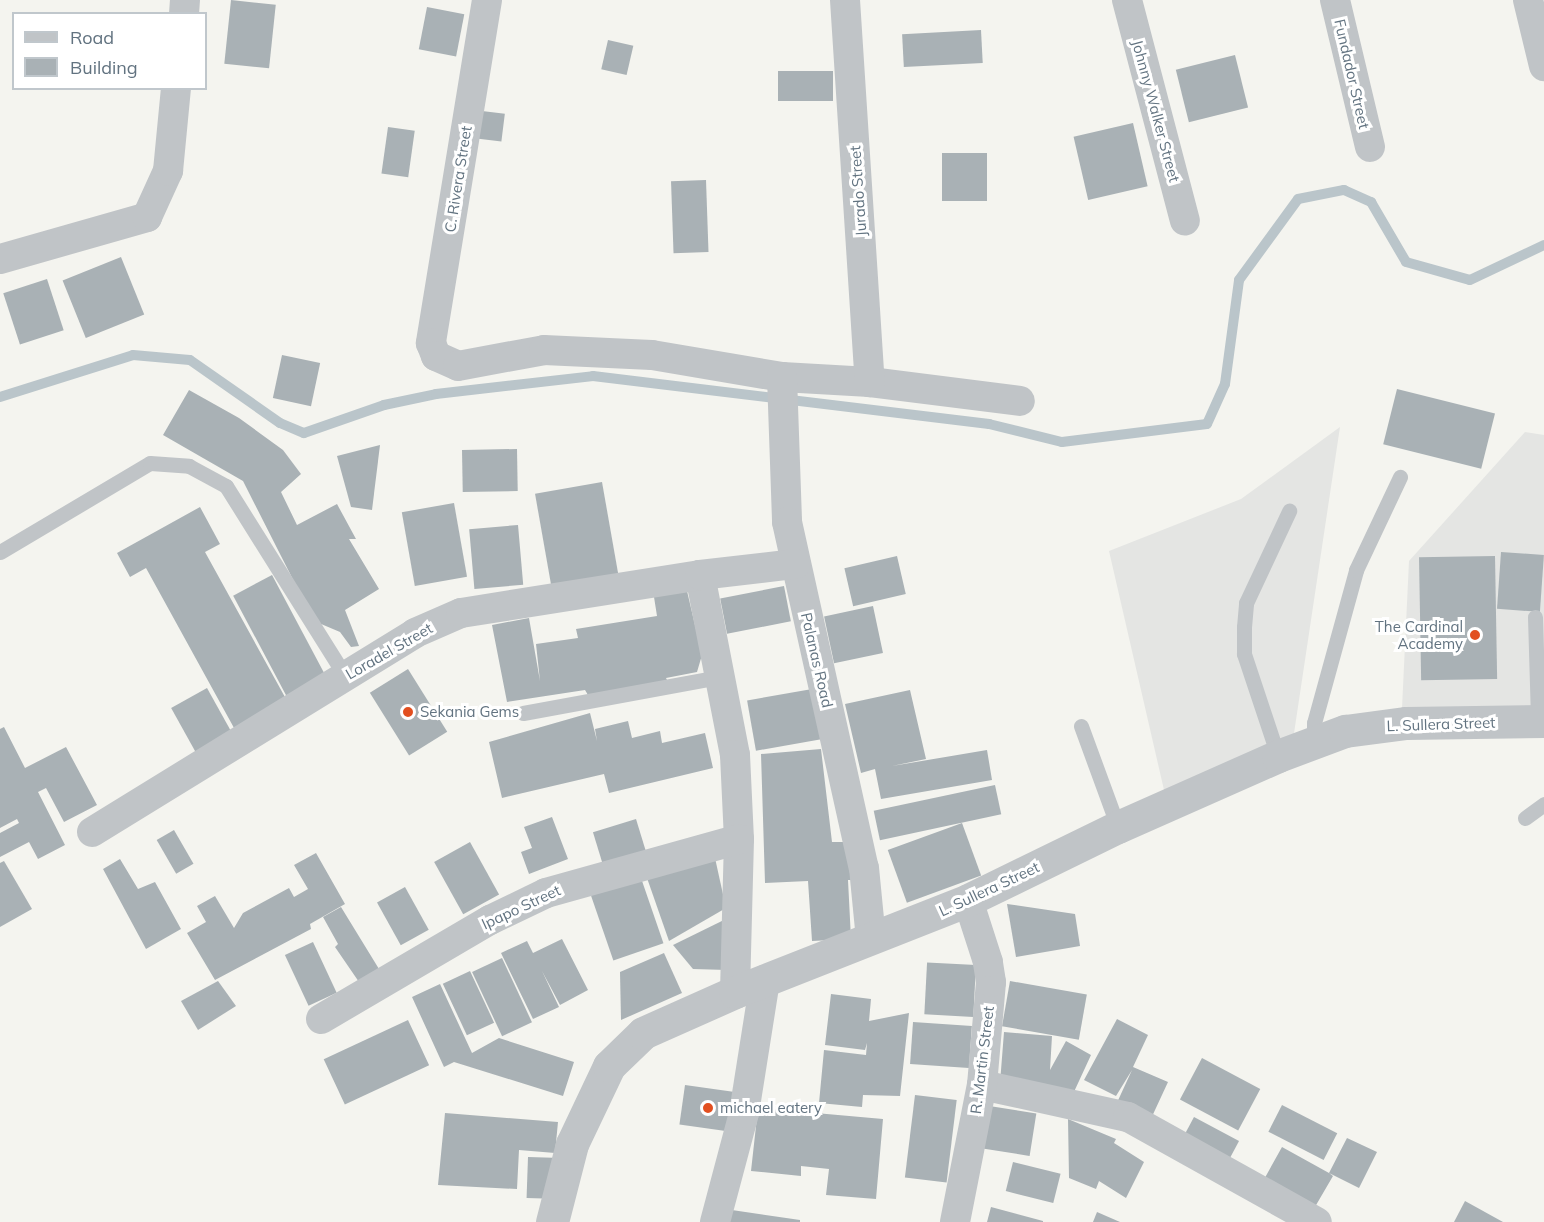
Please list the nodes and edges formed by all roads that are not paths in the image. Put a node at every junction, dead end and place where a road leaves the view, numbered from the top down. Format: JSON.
{"nodes":[{"id":1,"x":487,"y":0,"type":"edge"},
{"id":2,"x":845,"y":0,"type":"edge"},
{"id":3,"x":1127,"y":0,"type":"edge"},
{"id":4,"x":1335,"y":0,"type":"edge"},
{"id":5,"x":1528,"y":0,"type":"edge"},
{"id":6,"x":1544,"y":66,"type":"edge"},
{"id":7,"x":176,"y":90,"type":"edge"},
{"id":8,"x":1370,"y":147,"type":"dead end"},
{"id":9,"x":1185,"y":221,"type":"dead end"},
{"id":10,"x":0,"y":259,"type":"edge"},
{"id":11,"x":870,"y":382,"type":"junction"},
{"id":12,"x":783,"y":393,"type":"junction"},
{"id":13,"x":1020,"y":401,"type":"dead end"},
{"id":14,"x":1400,"y":477,"type":"dead end"},
{"id":15,"x":1289,"y":511,"type":"dead end"},
{"id":16,"x":0,"y":552,"type":"edge"},
{"id":17,"x":795,"y":564,"type":"junction"},
{"id":18,"x":700,"y":575,"type":"junction"},
{"id":19,"x":1535,"y":617,"type":"dead end"},
{"id":20,"x":346,"y":677,"type":"junction"},
{"id":21,"x":720,"y":677,"type":"junction"},
{"id":22,"x":524,"y":713,"type":"dead end"},
{"id":23,"x":1541,"y":721,"type":"edge"},
{"id":24,"x":1081,"y":726,"type":"dead end"},
{"id":25,"x":1314,"y":743,"type":"junction"},
{"id":26,"x":1278,"y":756,"type":"junction"},
{"id":27,"x":1544,"y":804,"type":"edge"},
{"id":28,"x":1525,"y":818,"type":"dead end"},
{"id":29,"x":1118,"y":827,"type":"junction"},
{"id":30,"x":92,"y":832,"type":"dead end"},
{"id":31,"x":739,"y":839,"type":"junction"},
{"id":32,"x":968,"y":900,"type":"junction"},
{"id":33,"x":871,"y":940,"type":"junction"},
{"id":34,"x":765,"y":980,"type":"junction"},
{"id":35,"x":735,"y":992,"type":"junction"},
{"id":36,"x":321,"y":1019,"type":"dead end"},
{"id":37,"x":982,"y":1085,"type":"junction"},
{"id":38,"x":552,"y":1222,"type":"edge"},
{"id":39,"x":715,"y":1222,"type":"edge"},
{"id":40,"x":955,"y":1222,"type":"edge"},
{"id":41,"x":1317,"y":1222,"type":"edge"}],
"edges":[{"from":1,"to":12,"type":"street","name":"C. Rivera Street"},
{"from":2,"to":11,"type":"street","name":"Jurado Street"},
{"from":3,"to":9,"type":"street","name":"Johnny Walker Street"},
{"from":4,"to":8,"type":"street","name":"Fundador Street"},
{"from":5,"to":6,"type":"street"},
{"from":7,"to":10,"type":"street"},
{"from":11,"to":12,"type":"street"},
{"from":11,"to":13,"type":"street"},
{"from":12,"to":17,"type":"street","name":"Palanas Road"},
{"from":14,"to":25,"type":"lane"},
{"from":15,"to":26,"type":"lane"},
{"from":16,"to":20,"type":"lane"},
{"from":17,"to":18,"type":"street","name":"Loradel Street"},
{"from":17,"to":33,"type":"street","name":"Palanas Road"},
{"from":18,"to":20,"type":"street","name":"Loradel Street"},
{"from":18,"to":21,"type":"street"},
{"from":19,"to":23,"type":"lane"},
{"from":20,"to":30,"type":"street","name":"Loradel Street"},
{"from":21,"to":22,"type":"lane"},
{"from":21,"to":31,"type":"street"},
{"from":23,"to":25,"type":"street","name":"L. Sullera Street"},
{"from":24,"to":29,"type":"lane"},
{"from":25,"to":26,"type":"street","name":"L. Sullera Street"},
{"from":26,"to":29,"type":"street","name":"L. Sullera Street"},
{"from":27,"to":28,"type":"lane"},
{"from":29,"to":32,"type":"street","name":"L. Sullera Street"},
{"from":31,"to":35,"type":"street"},
{"from":31,"to":36,"type":"street","name":"Ipapo Street"},
{"from":32,"to":33,"type":"street","name":"L. Sullera Street"},
{"from":32,"to":37,"type":"street","name":"R. Martin Street"},
{"from":33,"to":34,"type":"street","name":"L. Sullera Street"},
{"from":34,"to":35,"type":"street","name":"L. Sullera Street"},
{"from":34,"to":39,"type":"street"},
{"from":35,"to":38,"type":"street","name":"L. Sullera Street"},
{"from":37,"to":40,"type":"street","name":"R. Martin Street"},
{"from":37,"to":41,"type":"street"}]}
